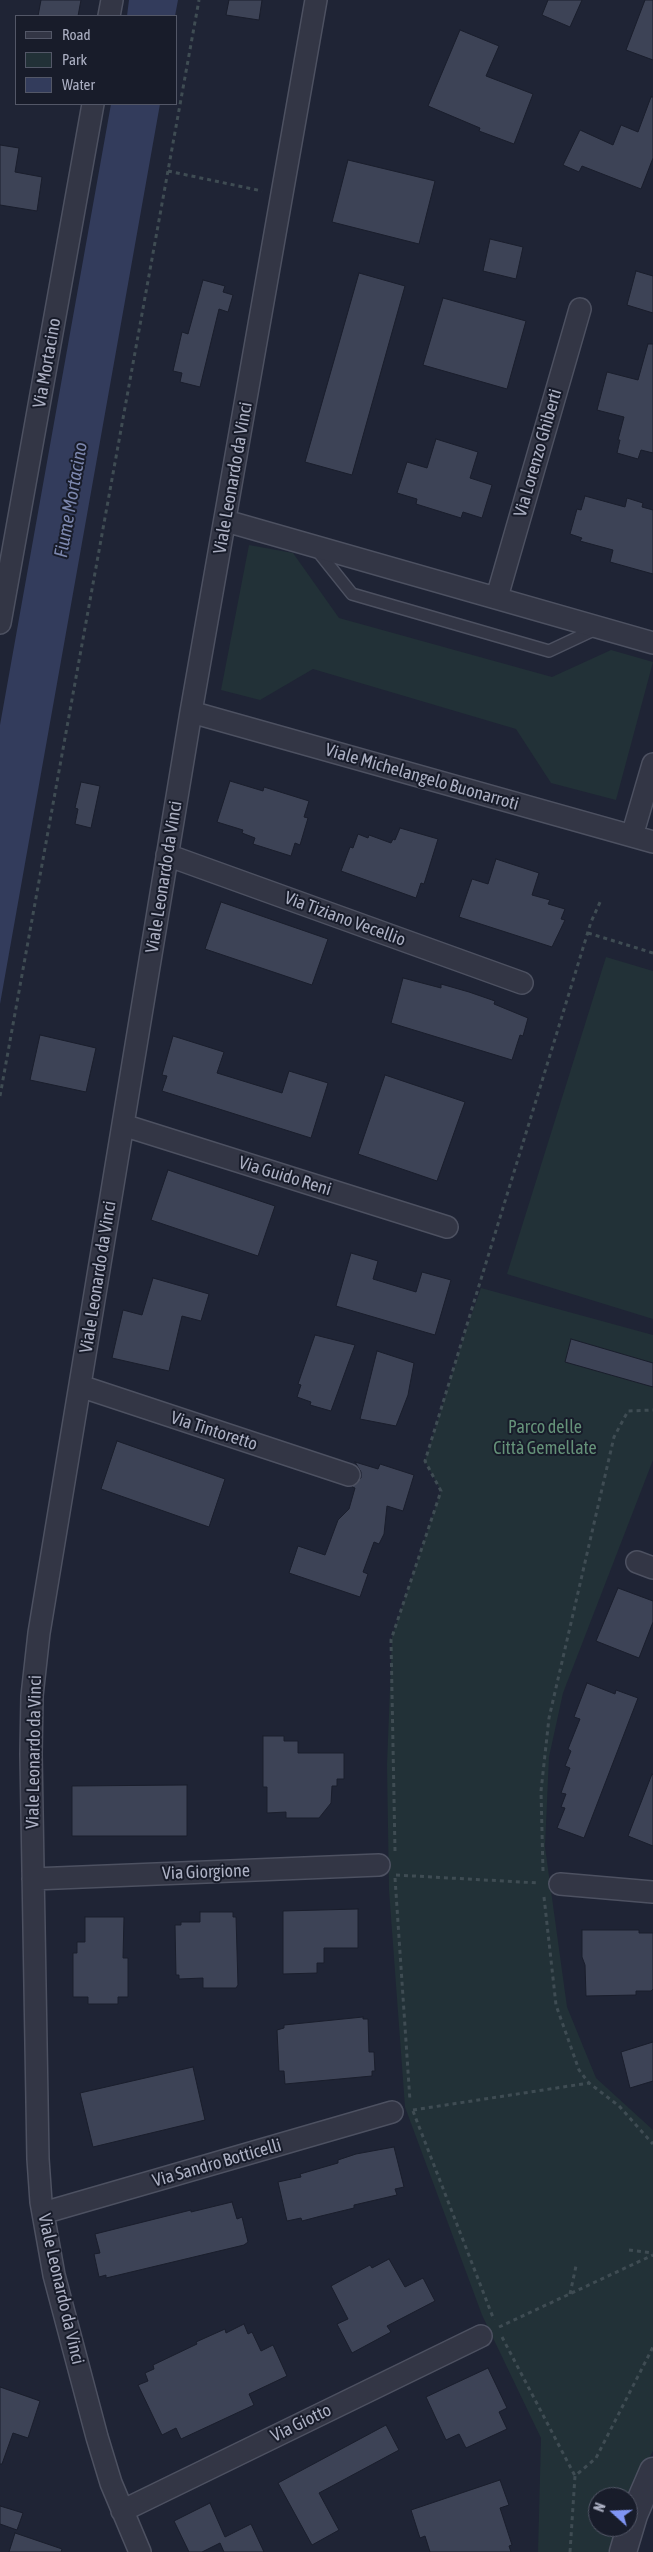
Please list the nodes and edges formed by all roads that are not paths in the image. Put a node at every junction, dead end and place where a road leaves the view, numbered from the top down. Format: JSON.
{"nodes":[{"id":1,"x":112,"y":0,"type":"edge"},
{"id":2,"x":316,"y":0,"type":"edge"},
{"id":3,"x":109,"y":15,"type":"edge"},
{"id":4,"x":93,"y":105,"type":"edge"},
{"id":5,"x":580,"y":309,"type":"dead end"},
{"id":6,"x":226,"y":521,"type":"junction"},
{"id":7,"x":313,"y":546,"type":"junction"},
{"id":8,"x":497,"y":597,"type":"junction"},
{"id":9,"x":0,"y":623,"type":"edge"},
{"id":10,"x":598,"y":628,"type":"junction"},
{"id":11,"x":653,"y":643,"type":"edge"},
{"id":12,"x":191,"y":712,"type":"junction"},
{"id":13,"x":653,"y":764,"type":"edge"},
{"id":14,"x":632,"y":836,"type":"junction"},
{"id":15,"x":653,"y":842,"type":"edge"},
{"id":16,"x":167,"y":855,"type":"junction"},
{"id":17,"x":522,"y":983,"type":"dead end"},
{"id":18,"x":123,"y":1125,"type":"junction"},
{"id":19,"x":447,"y":1227,"type":"dead end"},
{"id":20,"x":80,"y":1386,"type":"junction"},
{"id":21,"x":348,"y":1475,"type":"dead end"},
{"id":22,"x":391,"y":1865,"type":"road end"},
{"id":23,"x":33,"y":1878,"type":"junction"},
{"id":24,"x":552,"y":1883,"type":"road end"},
{"id":25,"x":653,"y":1892,"type":"edge"},
{"id":26,"x":402,"y":2111,"type":"road end"},
{"id":27,"x":43,"y":2213,"type":"junction"},
{"id":28,"x":489,"y":2332,"type":"road end"},
{"id":29,"x":653,"y":2471,"type":"edge"},
{"id":30,"x":122,"y":2511,"type":"junction"},
{"id":31,"x":140,"y":2552,"type":"edge"},
{"id":32,"x":622,"y":2552,"type":"edge"}],
"edges":[{"from":1,"to":3,"type":"street"},
{"from":2,"to":6,"type":"street","name":"Viale Leonardo da Vinci"},
{"from":4,"to":9,"type":"street","name":"Via Mortacino"},
{"from":5,"to":8,"type":"street","name":"Via Lorenzo Ghiberti"},
{"from":6,"to":7,"type":"street"},
{"from":6,"to":12,"type":"street","name":"Viale Leonardo da Vinci"},
{"from":7,"to":8,"type":"street"},
{"from":7,"to":10,"type":"lane"},
{"from":8,"to":10,"type":"street"},
{"from":10,"to":11,"type":"street"},
{"from":12,"to":14,"type":"street","name":"Viale Michelangelo Buonarroti"},
{"from":12,"to":16,"type":"street","name":"Viale Leonardo da Vinci"},
{"from":13,"to":14,"type":"street"},
{"from":14,"to":15,"type":"street","name":"Viale Michelangelo Buonarroti"},
{"from":16,"to":17,"type":"street","name":"Via Tiziano Vecellio"},
{"from":16,"to":18,"type":"street","name":"Viale Leonardo da Vinci"},
{"from":18,"to":19,"type":"street","name":"Via Guido Reni"},
{"from":18,"to":20,"type":"street","name":"Viale Leonardo da Vinci"},
{"from":20,"to":21,"type":"street","name":"Via Tintoretto"},
{"from":20,"to":23,"type":"street","name":"Viale Leonardo da Vinci"},
{"from":22,"to":23,"type":"street","name":"Via Giorgione"},
{"from":23,"to":27,"type":"street","name":"Viale Leonardo da Vinci"},
{"from":24,"to":25,"type":"street"},
{"from":26,"to":27,"type":"street","name":"Via Sandro Botticelli"},
{"from":27,"to":30,"type":"street","name":"Viale Leonardo da Vinci"},
{"from":28,"to":30,"type":"street","name":"Via Giotto"},
{"from":29,"to":32,"type":"street"},
{"from":30,"to":31,"type":"street","name":"Viale Leonardo da Vinci"}]}
